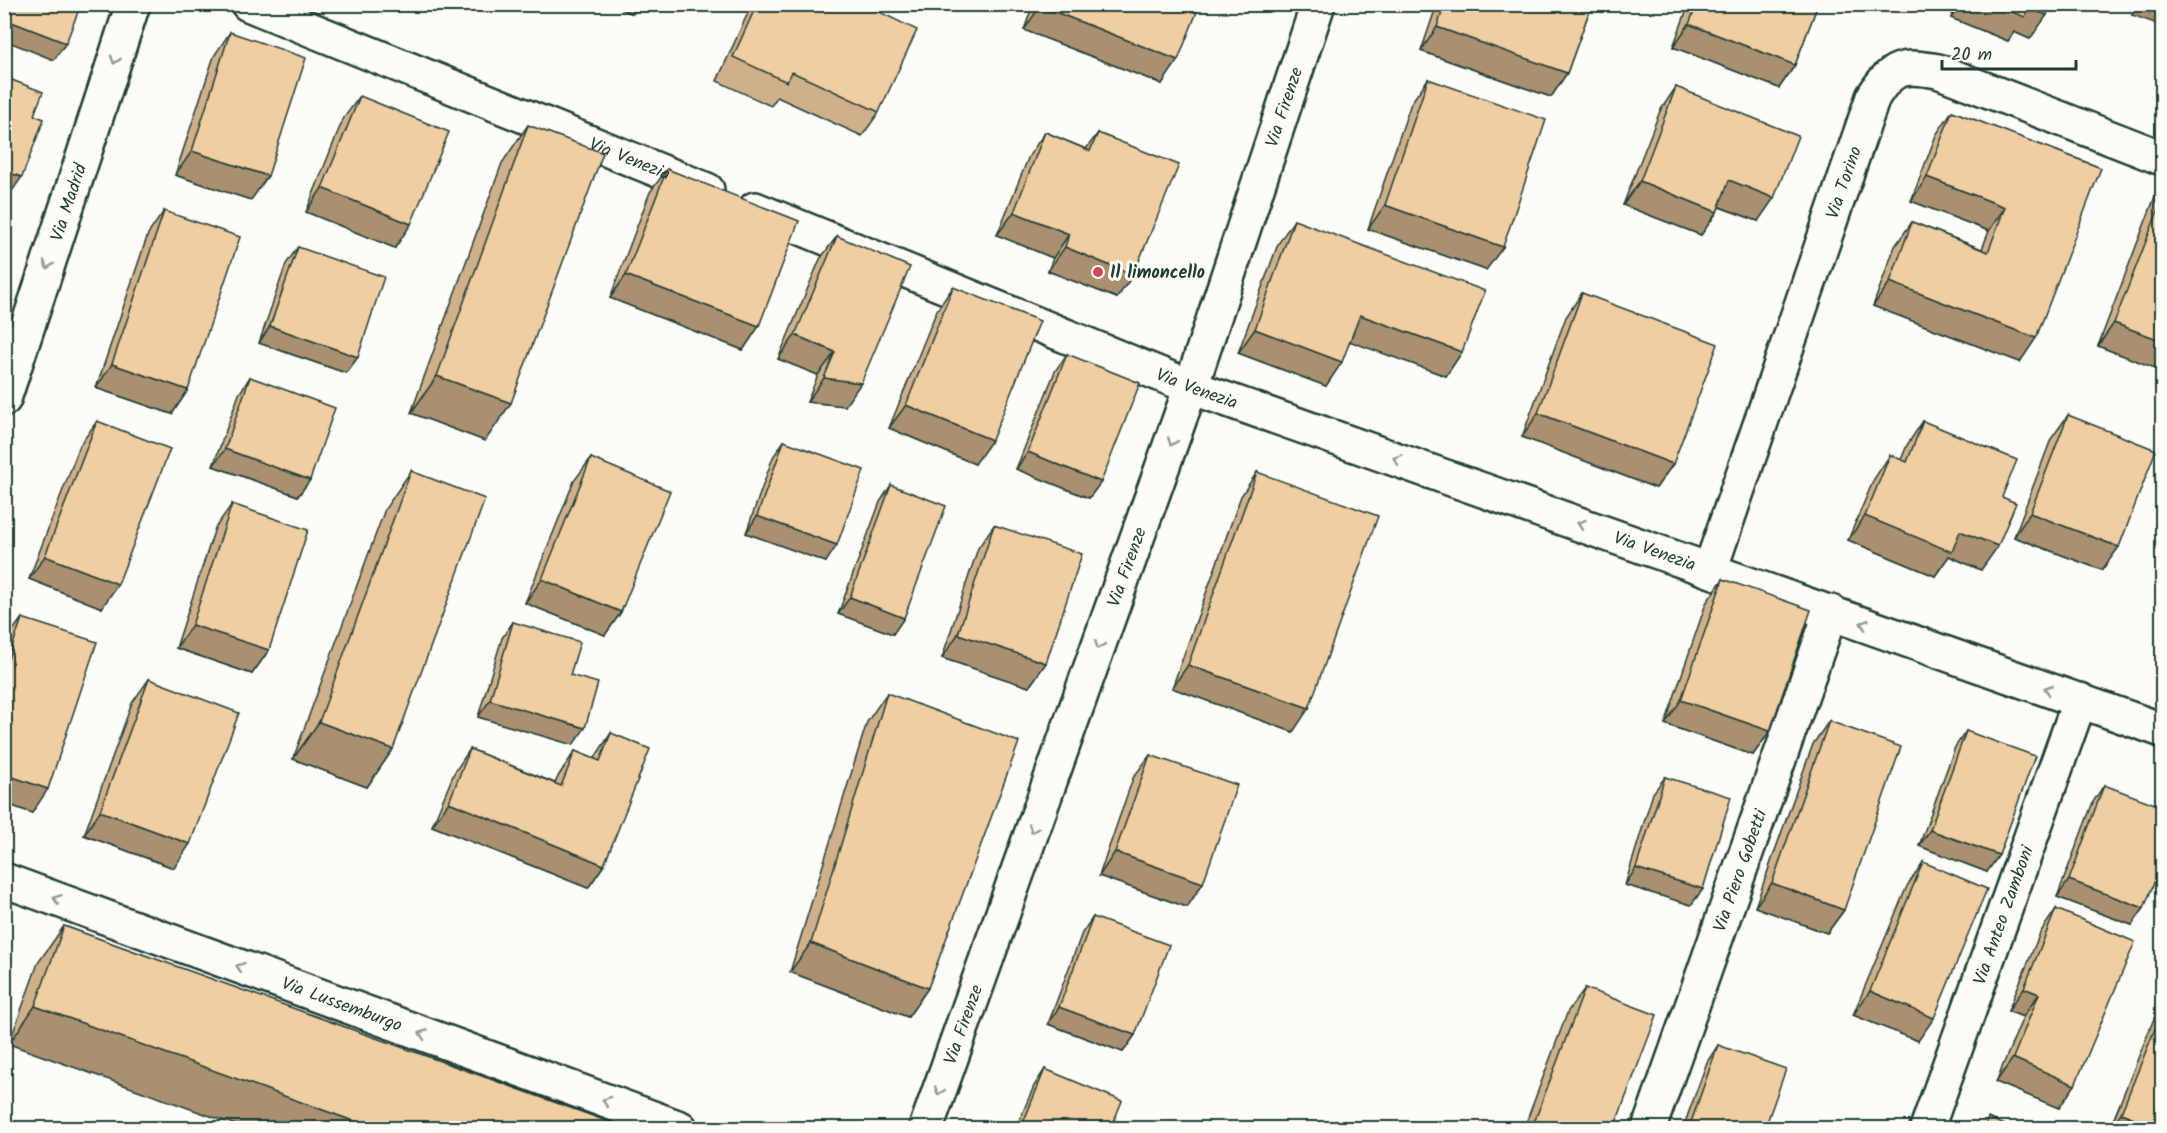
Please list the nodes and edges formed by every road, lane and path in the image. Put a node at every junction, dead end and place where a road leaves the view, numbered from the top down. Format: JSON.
{"nodes":[{"id":1,"x":133,"y":4,"type":"edge"},
{"id":2,"x":248,"y":4,"type":"edge"},
{"id":3,"x":1318,"y":4,"type":"edge"},
{"id":4,"x":2163,"y":158,"type":"edge"},
{"id":5,"x":1191,"y":387,"type":"junction"},
{"id":6,"x":4,"y":399,"type":"edge"},
{"id":7,"x":1710,"y":570,"type":"junction"},
{"id":8,"x":1830,"y":612,"type":"junction"},
{"id":9,"x":2080,"y":700,"type":"junction"},
{"id":10,"x":2163,"y":730,"type":"edge"},
{"id":11,"x":4,"y":880,"type":"edge"},
{"id":12,"x":680,"y":1128,"type":"edge"},
{"id":13,"x":926,"y":1128,"type":"edge"},
{"id":14,"x":1649,"y":1128,"type":"edge"},
{"id":15,"x":1927,"y":1128,"type":"edge"}],
"edges":[{"from":1,"to":6,"type":"street","name":"Via Madrid","one_way":true},
{"from":2,"to":5,"type":"street","name":"Via Venezia"},
{"from":3,"to":5,"type":"street","name":"Via Firenze"},
{"from":4,"to":7,"type":"street","name":"Via Torino"},
{"from":7,"to":5,"type":"street","name":"Via Venezia","one_way":true},
{"from":5,"to":13,"type":"street","name":"Via Firenze","one_way":true},
{"from":7,"to":8,"type":"street","name":"Via Venezia"},
{"from":9,"to":8,"type":"street","name":"Via Venezia","one_way":true},
{"from":8,"to":14,"type":"street","name":"Via Piero Gobetti"},
{"from":9,"to":10,"type":"street","name":"Via Venezia"},
{"from":9,"to":15,"type":"street","name":"Via Anteo Zamboni"},
{"from":12,"to":11,"type":"street","name":"Via Lussemburgo","one_way":true}]}
